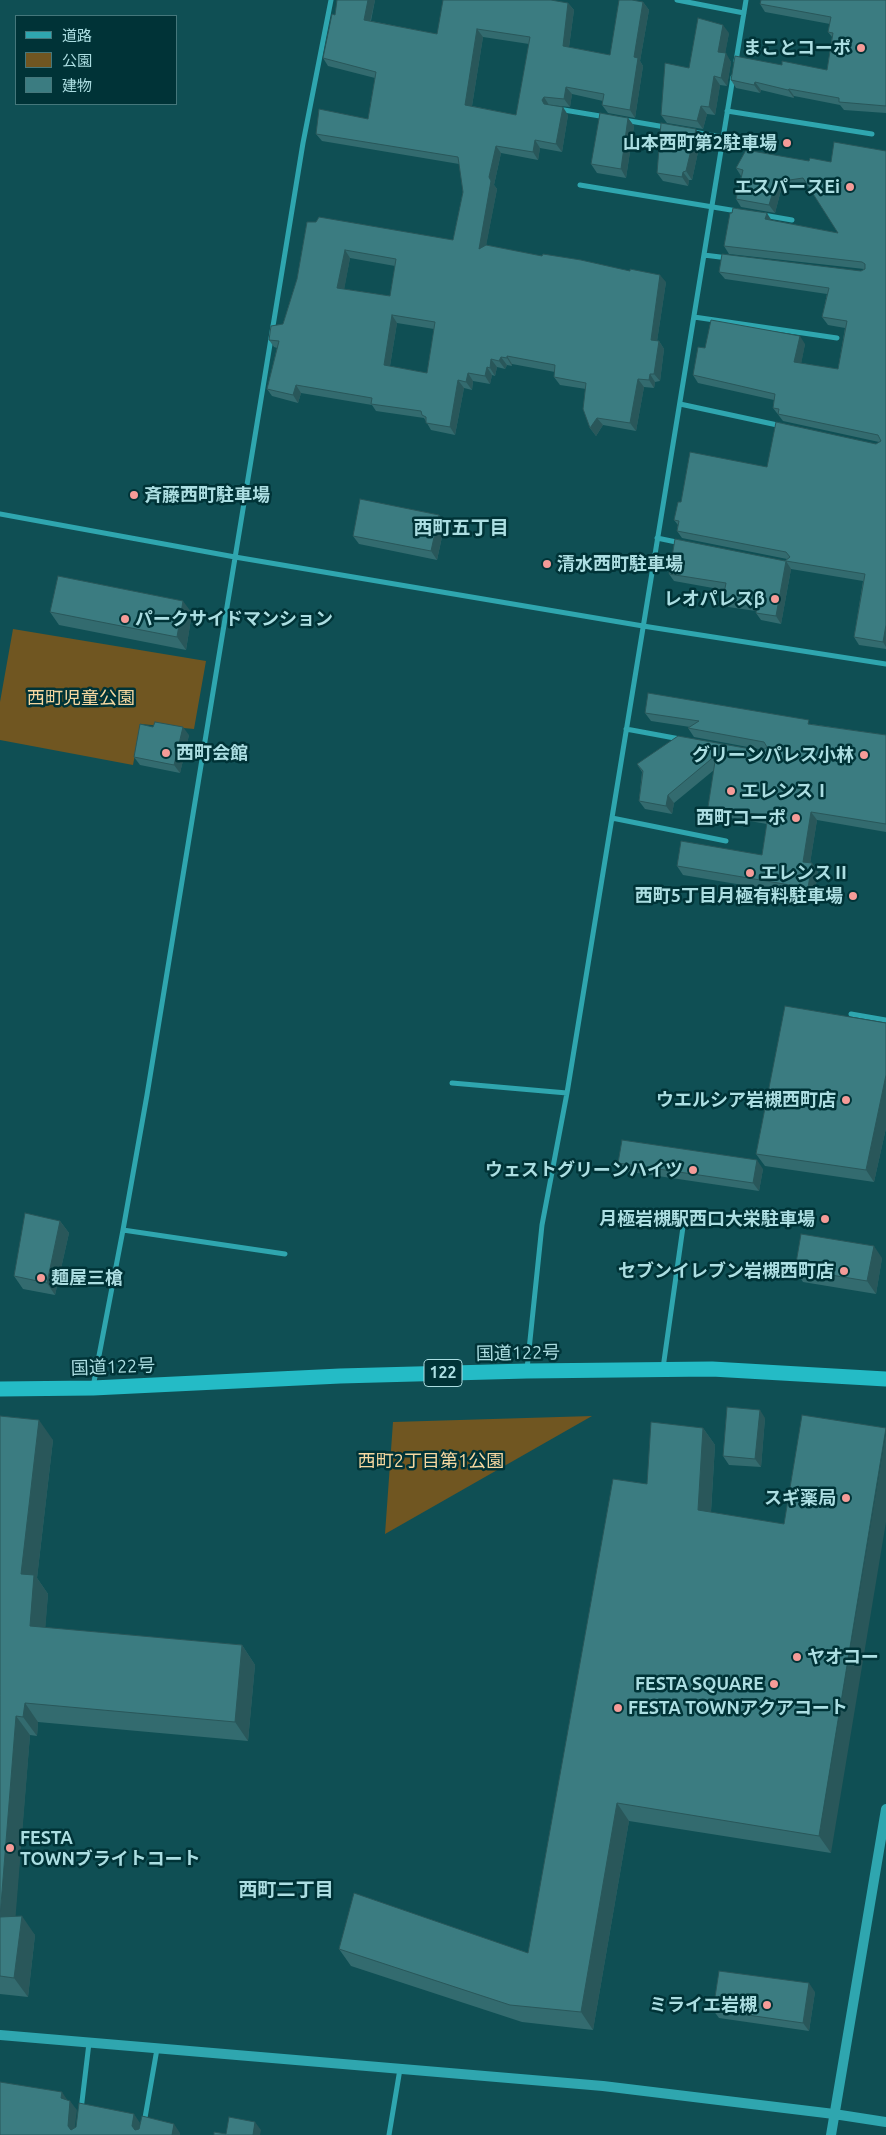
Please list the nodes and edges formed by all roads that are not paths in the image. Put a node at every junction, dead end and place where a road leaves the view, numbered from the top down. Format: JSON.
{"nodes":[{"id":1,"x":331,"y":0,"type":"edge"},
{"id":2,"x":677,"y":0,"type":"edge"},
{"id":3,"x":746,"y":0,"type":"edge"},
{"id":4,"x":744,"y":13,"type":"junction"},
{"id":5,"x":552,"y":108,"type":"edge"},
{"id":6,"x":727,"y":111,"type":"junction"},
{"id":7,"x":609,"y":117,"type":"edge"},
{"id":8,"x":619,"y":119,"type":"edge"},
{"id":9,"x":676,"y":129,"type":"edge"},
{"id":10,"x":685,"y":130,"type":"edge"},
{"id":11,"x":872,"y":134,"type":"dead end"},
{"id":12,"x":723,"y":137,"type":"junction"},
{"id":13,"x":580,"y":185,"type":"dead end"},
{"id":14,"x":712,"y":207,"type":"junction"},
{"id":15,"x":748,"y":213,"type":"edge"},
{"id":16,"x":756,"y":214,"type":"edge"},
{"id":17,"x":792,"y":220,"type":"dead end"},
{"id":18,"x":704,"y":255,"type":"junction"},
{"id":19,"x":733,"y":258,"type":"edge"},
{"id":20,"x":694,"y":317,"type":"junction"},
{"id":21,"x":837,"y":338,"type":"dead end"},
{"id":22,"x":680,"y":404,"type":"junction"},
{"id":23,"x":786,"y":426,"type":"edge"},
{"id":24,"x":0,"y":514,"type":"edge"},
{"id":25,"x":657,"y":538,"type":"junction"},
{"id":26,"x":686,"y":544,"type":"edge"},
{"id":27,"x":235,"y":557,"type":"junction"},
{"id":28,"x":643,"y":626,"type":"junction"},
{"id":29,"x":886,"y":664,"type":"edge"},
{"id":30,"x":626,"y":729,"type":"junction"},
{"id":31,"x":683,"y":739,"type":"edge"},
{"id":32,"x":612,"y":818,"type":"junction"},
{"id":33,"x":726,"y":841,"type":"dead end"},
{"id":34,"x":851,"y":1014,"type":"dead end"},
{"id":35,"x":886,"y":1020,"type":"edge"},
{"id":36,"x":452,"y":1083,"type":"dead end"},
{"id":37,"x":567,"y":1093,"type":"junction"},
{"id":38,"x":683,"y":1227,"type":"dead end"},
{"id":39,"x":123,"y":1230,"type":"junction"},
{"id":40,"x":285,"y":1254,"type":"dead end"},
{"id":41,"x":663,"y":1369,"type":"junction"},
{"id":42,"x":527,"y":1371,"type":"junction"},
{"id":43,"x":886,"y":1380,"type":"edge"},
{"id":44,"x":93,"y":1388,"type":"junction"},
{"id":45,"x":0,"y":1389,"type":"edge"},
{"id":46,"x":886,"y":1809,"type":"edge"},
{"id":47,"x":0,"y":2035,"type":"edge"},
{"id":48,"x":89,"y":2043,"type":"junction"},
{"id":49,"x":157,"y":2049,"type":"junction"},
{"id":50,"x":400,"y":2069,"type":"junction"},
{"id":51,"x":834,"y":2114,"type":"junction"},
{"id":52,"x":80,"y":2117,"type":"edge"},
{"id":53,"x":886,"y":2122,"type":"edge"},
{"id":54,"x":142,"y":2135,"type":"edge"},
{"id":55,"x":389,"y":2135,"type":"edge"},
{"id":56,"x":831,"y":2135,"type":"edge"}],
"edges":[{"from":1,"to":27,"type":"street"},
{"from":2,"to":4,"type":"street"},
{"from":3,"to":4,"type":"street"},
{"from":4,"to":6,"type":"street"},
{"from":5,"to":7,"type":"street"},
{"from":6,"to":11,"type":"street"},
{"from":6,"to":12,"type":"street"},
{"from":8,"to":9,"type":"street"},
{"from":10,"to":12,"type":"street"},
{"from":12,"to":14,"type":"street"},
{"from":13,"to":14,"type":"street"},
{"from":14,"to":15,"type":"street"},
{"from":14,"to":18,"type":"street"},
{"from":16,"to":17,"type":"street"},
{"from":18,"to":19,"type":"street"},
{"from":18,"to":20,"type":"street"},
{"from":20,"to":21,"type":"street"},
{"from":20,"to":22,"type":"street"},
{"from":22,"to":23,"type":"street"},
{"from":22,"to":25,"type":"street"},
{"from":24,"to":27,"type":"street"},
{"from":25,"to":26,"type":"street"},
{"from":25,"to":28,"type":"street"},
{"from":27,"to":28,"type":"street"},
{"from":27,"to":39,"type":"street"},
{"from":28,"to":29,"type":"street"},
{"from":28,"to":30,"type":"street"},
{"from":30,"to":31,"type":"street"},
{"from":30,"to":32,"type":"street"},
{"from":32,"to":33,"type":"street"},
{"from":32,"to":37,"type":"street"},
{"from":34,"to":35,"type":"street"},
{"from":36,"to":37,"type":"street"},
{"from":37,"to":42,"type":"street"},
{"from":38,"to":41,"type":"street"},
{"from":39,"to":40,"type":"street"},
{"from":39,"to":44,"type":"street"},
{"from":41,"to":42,"type":"highway","name":"国道122号","number":"122"},
{"from":41,"to":43,"type":"highway","name":"国道122号","number":"122"},
{"from":42,"to":44,"type":"highway","name":"国道122号","number":"122"},
{"from":44,"to":45,"type":"highway","name":"国道122号","number":"122"},
{"from":46,"to":51,"type":"street"},
{"from":47,"to":48,"type":"street"},
{"from":48,"to":49,"type":"street"},
{"from":48,"to":52,"type":"street"},
{"from":49,"to":50,"type":"street"},
{"from":49,"to":54,"type":"street"},
{"from":50,"to":51,"type":"street"},
{"from":50,"to":55,"type":"street"},
{"from":51,"to":53,"type":"street"},
{"from":51,"to":56,"type":"street"}]}
